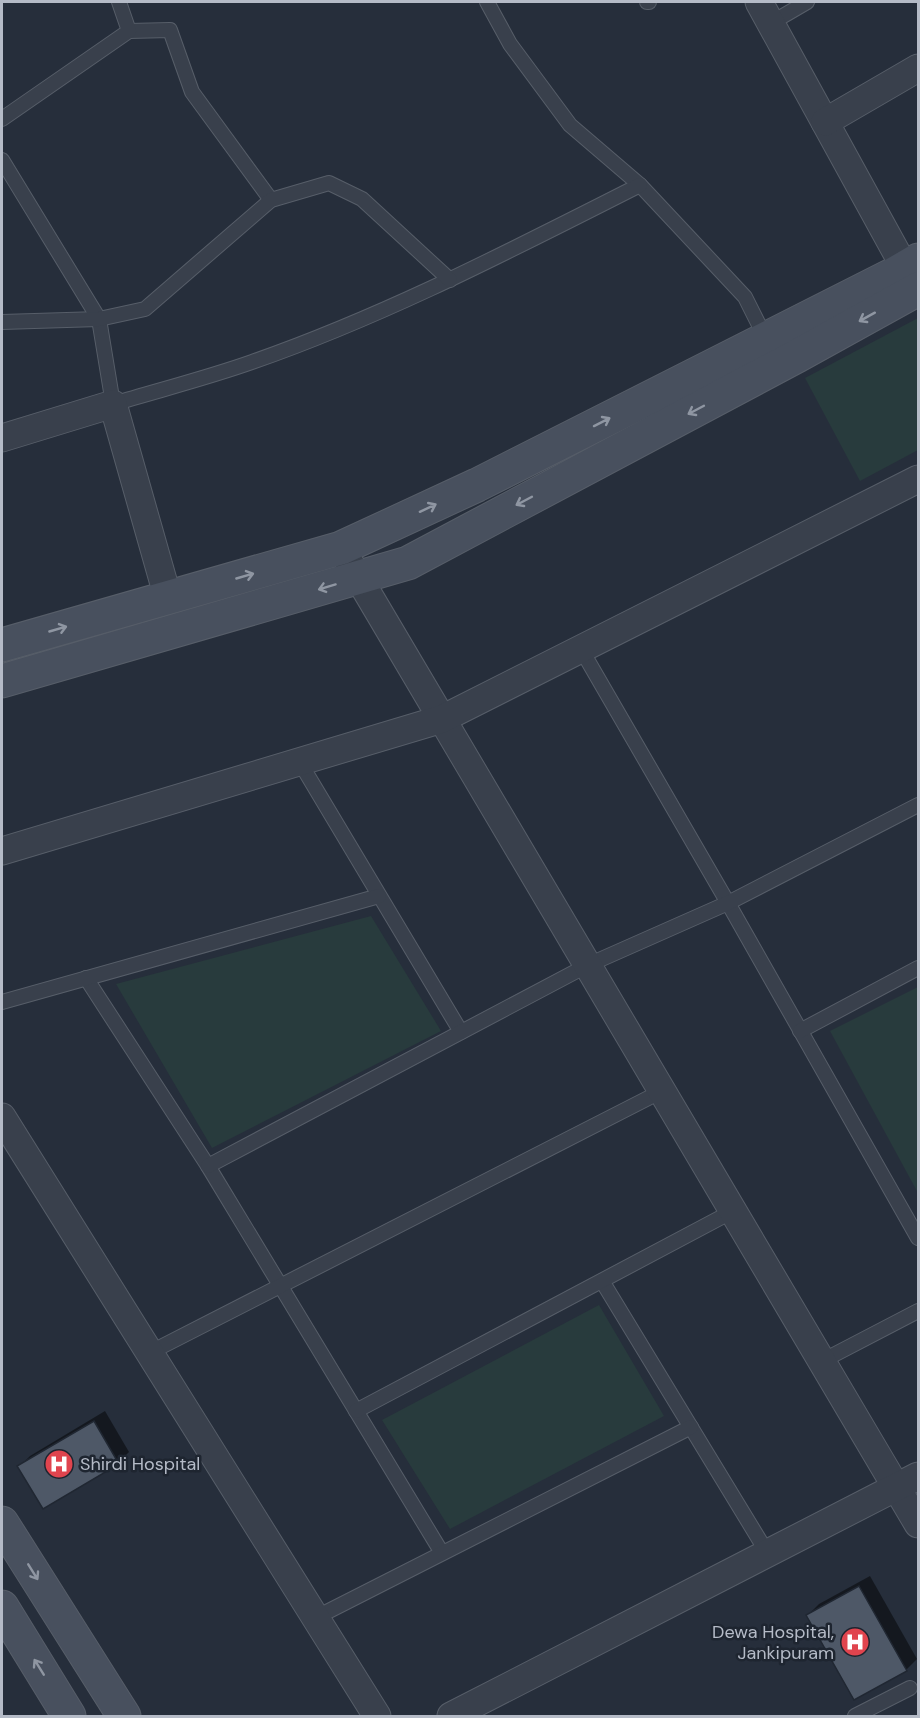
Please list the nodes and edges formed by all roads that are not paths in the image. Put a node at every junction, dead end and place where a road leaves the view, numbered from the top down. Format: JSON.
{"nodes":[{"id":1,"x":119,"y":2,"type":"edge"},
{"id":2,"x":487,"y":2,"type":"edge"},
{"id":3,"x":807,"y":2,"type":"edge"},
{"id":4,"x":765,"y":12,"type":"edge"},
{"id":5,"x":129,"y":31,"type":"junction"},
{"id":6,"x":918,"y":68,"type":"edge"},
{"id":7,"x":2,"y":119,"type":"edge"},
{"id":8,"x":825,"y":122,"type":"junction"},
{"id":9,"x":2,"y":160,"type":"edge"},
{"id":10,"x":640,"y":185,"type":"junction"},
{"id":11,"x":271,"y":200,"type":"junction"},
{"id":12,"x":914,"y":272,"type":"edge"},
{"id":13,"x":450,"y":280,"type":"junction"},
{"id":14,"x":99,"y":319,"type":"junction"},
{"id":15,"x":2,"y":322,"type":"edge"},
{"id":16,"x":765,"y":339,"type":"junction"},
{"id":17,"x":113,"y":404,"type":"junction"},
{"id":18,"x":2,"y":438,"type":"edge"},
{"id":19,"x":918,"y":479,"type":"edge"},
{"id":20,"x":341,"y":548,"type":"junction"},
{"id":21,"x":358,"y":578,"type":"junction"},
{"id":22,"x":168,"y":598,"type":"junction"},
{"id":23,"x":2,"y":645,"type":"edge"},
{"id":24,"x":581,"y":649,"type":"junction"},
{"id":25,"x":2,"y":681,"type":"edge"},
{"id":26,"x":442,"y":719,"type":"junction"},
{"id":27,"x":299,"y":761,"type":"junction"},
{"id":28,"x":918,"y":805,"type":"edge"},
{"id":29,"x":2,"y":850,"type":"edge"},
{"id":30,"x":379,"y":896,"type":"junction"},
{"id":31,"x":728,"y":903,"type":"junction"},
{"id":32,"x":588,"y":965,"type":"junction"},
{"id":33,"x":918,"y":968,"type":"edge"},
{"id":34,"x":86,"y":978,"type":"junction"},
{"id":35,"x":2,"y":1002,"type":"edge"},
{"id":36,"x":800,"y":1031,"type":"junction"},
{"id":37,"x":461,"y":1032,"type":"junction"},
{"id":38,"x":662,"y":1091,"type":"junction"},
{"id":39,"x":2,"y":1118,"type":"edge"},
{"id":40,"x":208,"y":1166,"type":"junction"},
{"id":41,"x":733,"y":1211,"type":"junction"},
{"id":42,"x":918,"y":1238,"type":"edge"},
{"id":43,"x":602,"y":1281,"type":"junction"},
{"id":44,"x":280,"y":1286,"type":"junction"},
{"id":45,"x":918,"y":1311,"type":"edge"},
{"id":46,"x":149,"y":1353,"type":"junction"},
{"id":47,"x":822,"y":1361,"type":"junction"},
{"id":48,"x":356,"y":1411,"type":"junction"},
{"id":49,"x":691,"y":1427,"type":"junction"},
{"id":50,"x":907,"y":1482,"type":"edge"},
{"id":51,"x":2,"y":1523,"type":"edge"},
{"id":52,"x":918,"y":1524,"type":"edge"},
{"id":53,"x":442,"y":1553,"type":"junction"},
{"id":54,"x":768,"y":1554,"type":"junction"},
{"id":55,"x":2,"y":1607,"type":"edge"},
{"id":56,"x":315,"y":1618,"type":"junction"},
{"id":57,"x":910,"y":1688,"type":"dead end"},
{"id":58,"x":69,"y":1716,"type":"edge"},
{"id":59,"x":124,"y":1716,"type":"edge"},
{"id":60,"x":377,"y":1716,"type":"edge"},
{"id":61,"x":451,"y":1716,"type":"edge"},
{"id":62,"x":855,"y":1716,"type":"edge"}],
"edges":[{"from":1,"to":5,"type":"lane"},
{"from":2,"to":10,"type":"lane"},
{"from":3,"to":4,"type":"lane"},
{"from":4,"to":8,"type":"street"},
{"from":5,"to":7,"type":"lane"},
{"from":5,"to":11,"type":"lane"},
{"from":6,"to":8,"type":"street"},
{"from":8,"to":12,"type":"street"},
{"from":9,"to":14,"type":"lane"},
{"from":10,"to":13,"type":"lane"},
{"from":10,"to":16,"type":"lane"},
{"from":11,"to":13,"type":"lane"},
{"from":11,"to":14,"type":"lane"},
{"from":12,"to":16,"type":"street"},
{"from":12,"to":21,"type":"street","one_way":true},
{"from":13,"to":17,"type":"lane"},
{"from":14,"to":15,"type":"lane"},
{"from":14,"to":17,"type":"lane"},
{"from":20,"to":16,"type":"street","one_way":true},
{"from":17,"to":18,"type":"street"},
{"from":17,"to":22,"type":"street"},
{"from":19,"to":24,"type":"street"},
{"from":20,"to":21,"type":"street"},
{"from":22,"to":20,"type":"street","one_way":true},
{"from":21,"to":25,"type":"street","one_way":true},
{"from":21,"to":26,"type":"street"},
{"from":23,"to":22,"type":"street","one_way":true},
{"from":24,"to":26,"type":"street"},
{"from":24,"to":31,"type":"lane"},
{"from":26,"to":27,"type":"street"},
{"from":26,"to":32,"type":"street"},
{"from":27,"to":29,"type":"street"},
{"from":27,"to":30,"type":"lane"},
{"from":28,"to":31,"type":"lane"},
{"from":30,"to":34,"type":"lane"},
{"from":30,"to":37,"type":"lane"},
{"from":31,"to":32,"type":"lane"},
{"from":31,"to":36,"type":"lane"},
{"from":32,"to":37,"type":"lane"},
{"from":32,"to":38,"type":"street"},
{"from":33,"to":36,"type":"lane"},
{"from":34,"to":35,"type":"lane"},
{"from":34,"to":40,"type":"lane"},
{"from":36,"to":42,"type":"lane"},
{"from":37,"to":40,"type":"lane"},
{"from":38,"to":41,"type":"street"},
{"from":38,"to":44,"type":"lane"},
{"from":39,"to":46,"type":"street"},
{"from":40,"to":44,"type":"lane"},
{"from":41,"to":43,"type":"lane"},
{"from":41,"to":47,"type":"street"},
{"from":43,"to":48,"type":"lane"},
{"from":43,"to":49,"type":"lane"},
{"from":44,"to":46,"type":"lane"},
{"from":44,"to":48,"type":"lane"},
{"from":45,"to":47,"type":"lane"},
{"from":46,"to":56,"type":"street"},
{"from":47,"to":50,"type":"street"},
{"from":48,"to":53,"type":"lane"},
{"from":49,"to":53,"type":"lane"},
{"from":49,"to":54,"type":"lane"},
{"from":50,"to":52,"type":"street"},
{"from":50,"to":54,"type":"street"},
{"from":51,"to":59,"type":"street","one_way":true},
{"from":53,"to":56,"type":"lane"},
{"from":54,"to":61,"type":"street"},
{"from":58,"to":55,"type":"street","one_way":true},
{"from":56,"to":60,"type":"street"},
{"from":57,"to":62,"type":"lane"}]}
